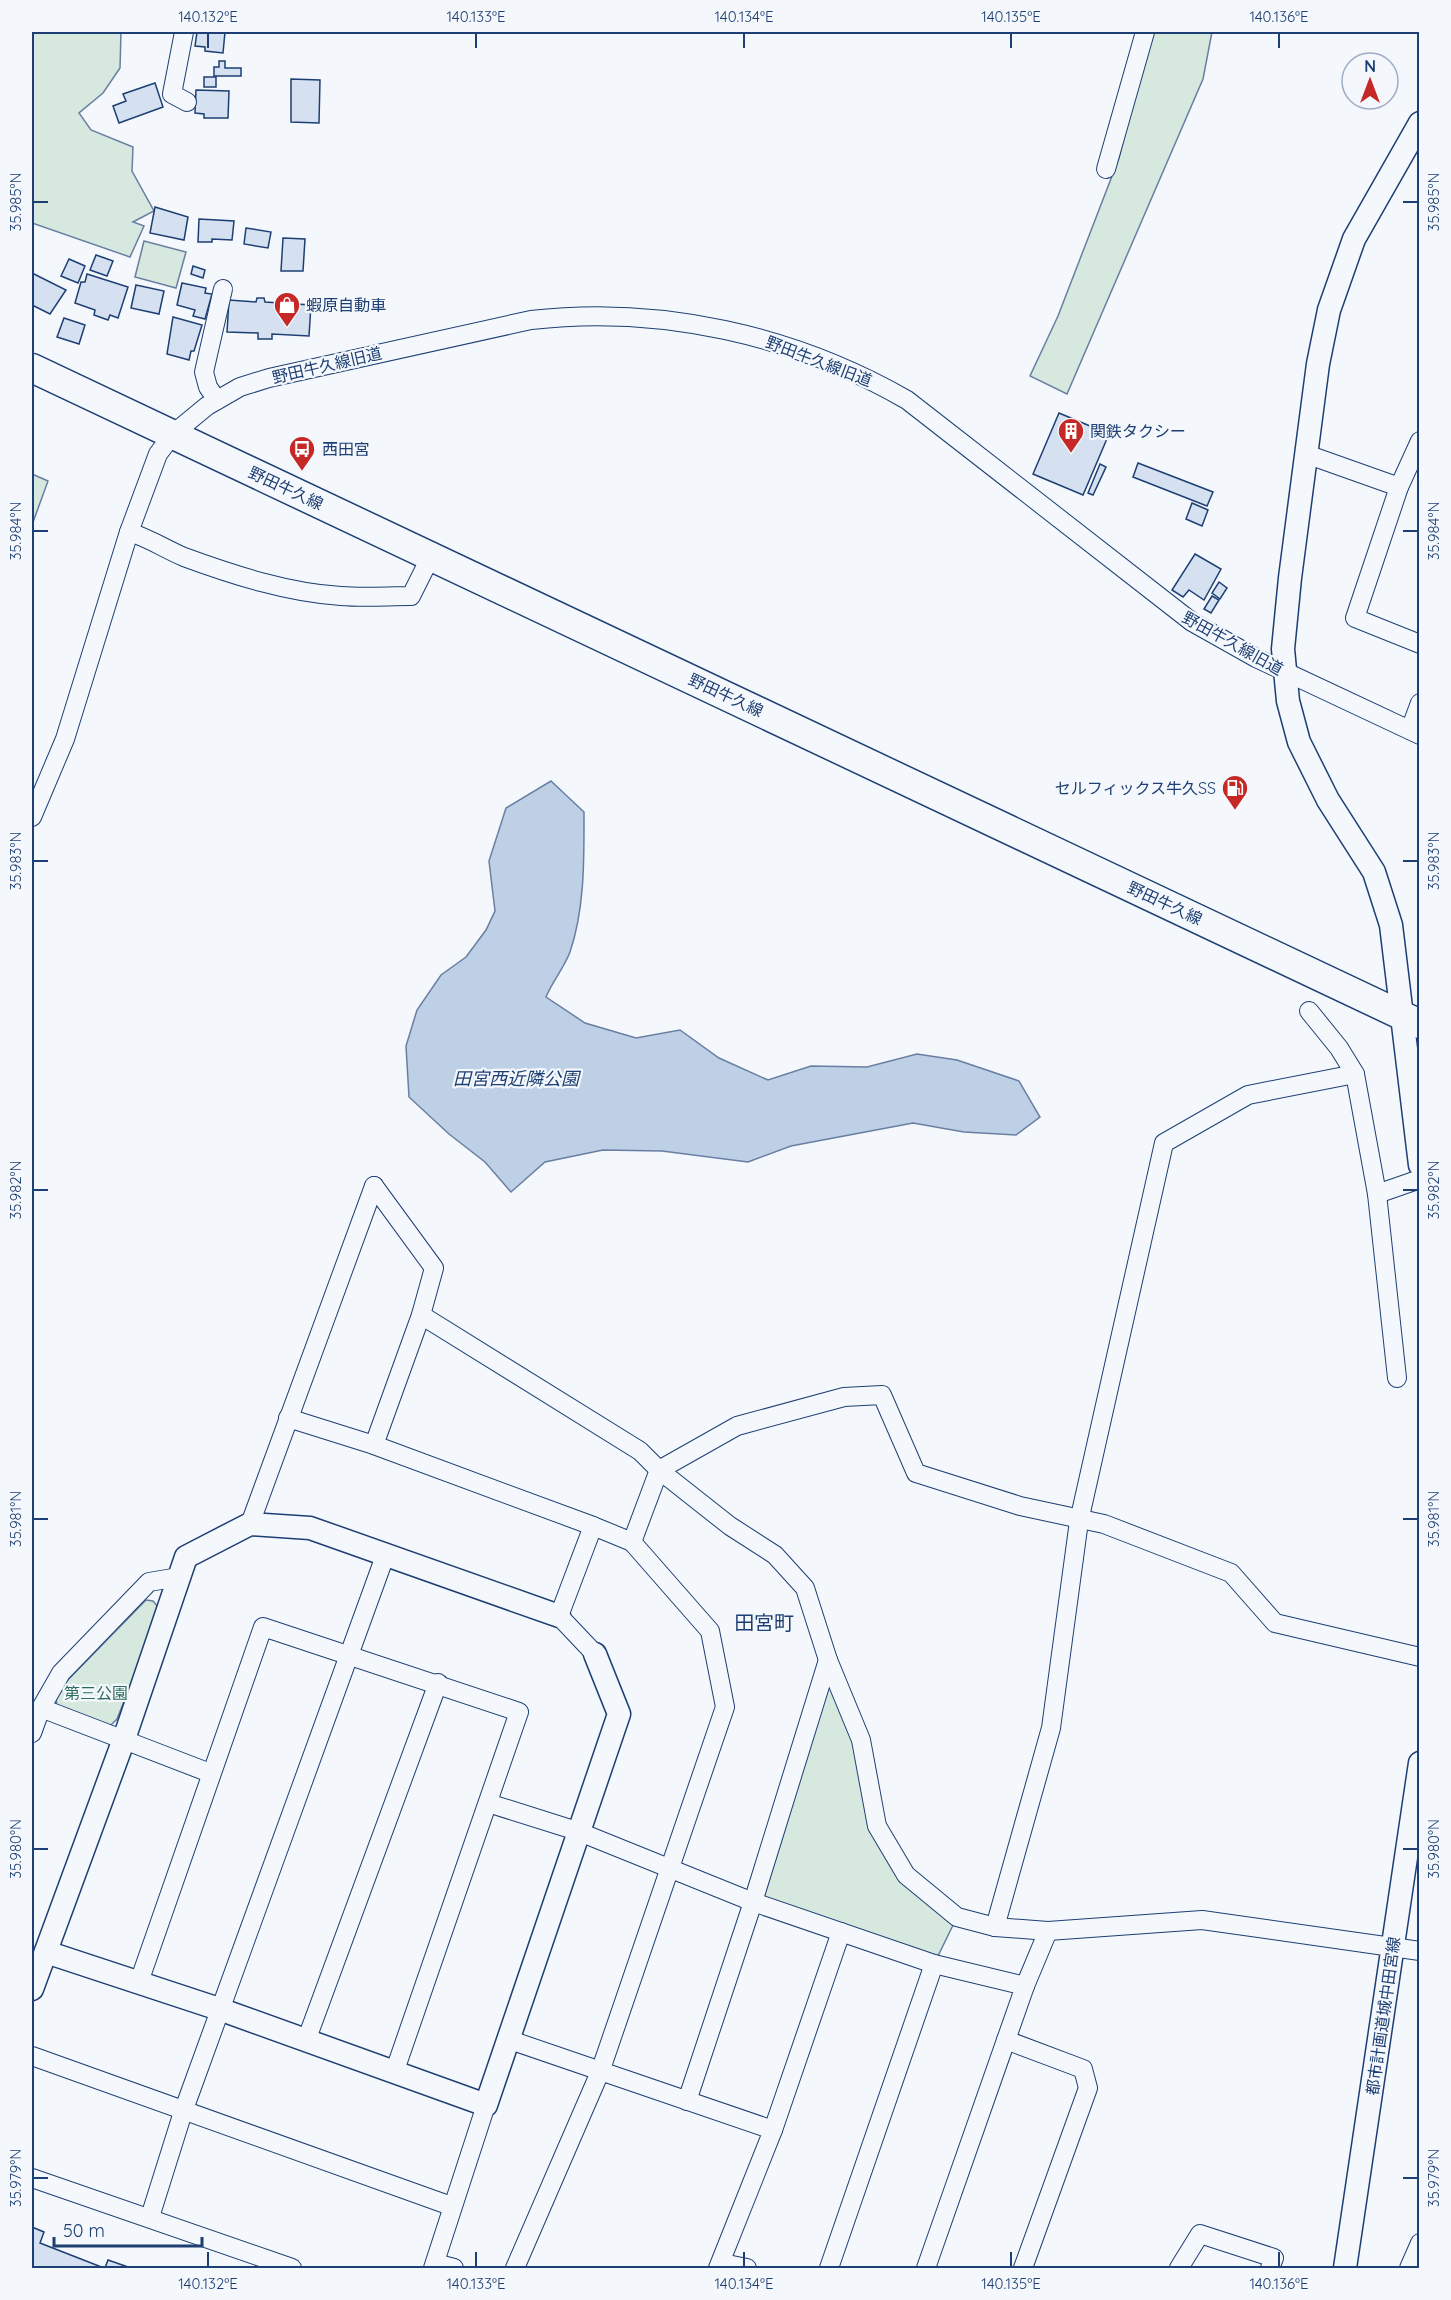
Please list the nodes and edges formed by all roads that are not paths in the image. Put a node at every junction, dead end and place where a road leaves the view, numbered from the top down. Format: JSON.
{"nodes":[{"id":1,"x":184,"y":32,"type":"edge"},
{"id":2,"x":1145,"y":32,"type":"edge"},
{"id":3,"x":187,"y":102,"type":"dead end"},
{"id":4,"x":1419,"y":123,"type":"edge"},
{"id":5,"x":1106,"y":169,"type":"dead end"},
{"id":6,"x":223,"y":289,"type":"dead end"},
{"id":7,"x":32,"y":368,"type":"edge"},
{"id":8,"x":217,"y":400,"type":"junction"},
{"id":9,"x":172,"y":434,"type":"junction"},
{"id":10,"x":1419,"y":441,"type":"edge"},
{"id":11,"x":1306,"y":454,"type":"junction"},
{"id":12,"x":1399,"y":487,"type":"junction"},
{"id":13,"x":129,"y":532,"type":"junction"},
{"id":14,"x":431,"y":556,"type":"junction"},
{"id":15,"x":1419,"y":644,"type":"edge"},
{"id":16,"x":1283,"y":671,"type":"junction"},
{"id":17,"x":1419,"y":703,"type":"edge"},
{"id":18,"x":1415,"y":733,"type":"edge"},
{"id":19,"x":32,"y":817,"type":"edge"},
{"id":20,"x":1309,"y":1011,"type":"dead end"},
{"id":21,"x":1411,"y":1020,"type":"edge"},
{"id":22,"x":1355,"y":1074,"type":"junction"},
{"id":23,"x":1419,"y":1165,"type":"edge"},
{"id":24,"x":1419,"y":1179,"type":"edge"},
{"id":25,"x":1377,"y":1194,"type":"junction"},
{"id":26,"x":421,"y":1315,"type":"junction"},
{"id":27,"x":1397,"y":1378,"type":"dead end"},
{"id":28,"x":288,"y":1418,"type":"junction"},
{"id":29,"x":374,"y":1445,"type":"junction"},
{"id":30,"x":659,"y":1470,"type":"junction"},
{"id":31,"x":1079,"y":1521,"type":"junction"},
{"id":32,"x":250,"y":1524,"type":"junction"},
{"id":33,"x":593,"y":1526,"type":"junction"},
{"id":34,"x":632,"y":1542,"type":"junction"},
{"id":35,"x":385,"y":1556,"type":"junction"},
{"id":36,"x":179,"y":1577,"type":"junction"},
{"id":37,"x":559,"y":1616,"type":"junction"},
{"id":38,"x":350,"y":1653,"type":"junction"},
{"id":39,"x":596,"y":1654,"type":"joint"},
{"id":40,"x":1419,"y":1657,"type":"edge"},
{"id":41,"x":828,"y":1660,"type":"junction"},
{"id":42,"x":438,"y":1683,"type":"junction"},
{"id":43,"x":41,"y":1708,"type":"junction"},
{"id":44,"x":32,"y":1733,"type":"edge"},
{"id":45,"x":124,"y":1739,"type":"junction"},
{"id":46,"x":1419,"y":1763,"type":"edge"},
{"id":47,"x":210,"y":1773,"type":"junction"},
{"id":48,"x":488,"y":1803,"type":"junction"},
{"id":49,"x":577,"y":1831,"type":"junction"},
{"id":50,"x":672,"y":1867,"type":"junction"},
{"id":51,"x":753,"y":1902,"type":"junction"},
{"id":52,"x":995,"y":1927,"type":"junction"},
{"id":53,"x":1048,"y":1930,"type":"junction"},
{"id":54,"x":842,"y":1932,"type":"junction"},
{"id":55,"x":1392,"y":1948,"type":"junction"},
{"id":56,"x":1419,"y":1951,"type":"edge"},
{"id":57,"x":46,"y":1952,"type":"junction"},
{"id":58,"x":934,"y":1964,"type":"junction"},
{"id":59,"x":139,"y":1982,"type":"junction"},
{"id":60,"x":1025,"y":1986,"type":"junction"},
{"id":61,"x":32,"y":1989,"type":"edge"},
{"id":62,"x":222,"y":2010,"type":"junction"},
{"id":63,"x":510,"y":2040,"type":"junction"},
{"id":64,"x":1006,"y":2040,"type":"junction"},
{"id":65,"x":306,"y":2041,"type":"junction"},
{"id":66,"x":32,"y":2056,"type":"edge"},
{"id":67,"x":394,"y":2073,"type":"junction"},
{"id":68,"x":600,"y":2073,"type":"junction"},
{"id":69,"x":687,"y":2101,"type":"junction"},
{"id":70,"x":486,"y":2105,"type":"junction"},
{"id":71,"x":183,"y":2112,"type":"junction"},
{"id":72,"x":774,"y":2130,"type":"junction"},
{"id":73,"x":32,"y":2178,"type":"edge"},
{"id":74,"x":451,"y":2206,"type":"junction"},
{"id":75,"x":150,"y":2217,"type":"junction"},
{"id":76,"x":1419,"y":2243,"type":"edge"},
{"id":77,"x":434,"y":2265,"type":"edge"},
{"id":78,"x":720,"y":2266,"type":"edge"},
{"id":79,"x":292,"y":2268,"type":"edge"},
{"id":80,"x":454,"y":2268,"type":"edge"},
{"id":81,"x":514,"y":2268,"type":"edge"},
{"id":82,"x":747,"y":2268,"type":"edge"},
{"id":83,"x":828,"y":2268,"type":"edge"},
{"id":84,"x":926,"y":2268,"type":"edge"},
{"id":85,"x":1023,"y":2268,"type":"edge"},
{"id":86,"x":1179,"y":2268,"type":"edge"},
{"id":87,"x":1270,"y":2268,"type":"edge"},
{"id":88,"x":1345,"y":2268,"type":"edge"},
{"id":89,"x":1409,"y":2268,"type":"edge"}],
"edges":[{"from":1,"to":3,"type":"street"},
{"from":2,"to":5,"type":"street"},
{"from":4,"to":11,"type":"street"},
{"from":6,"to":8,"type":"street"},
{"from":7,"to":9,"type":"main road","name":"野田牛久線"},
{"from":8,"to":9,"type":"street","name":"野田牛久線旧道"},
{"from":8,"to":16,"type":"street","name":"野田牛久線旧道"},
{"from":9,"to":13,"type":"street"},
{"from":9,"to":14,"type":"main road","name":"野田牛久線"},
{"from":10,"to":12,"type":"street"},
{"from":11,"to":12,"type":"street"},
{"from":11,"to":16,"type":"street"},
{"from":12,"to":15,"type":"street"},
{"from":13,"to":14,"type":"street"},
{"from":13,"to":19,"type":"street"},
{"from":14,"to":21,"type":"main road","name":"野田牛久線"},
{"from":16,"to":18,"type":"street","name":"野田牛久線旧道"},
{"from":16,"to":21,"type":"street"},
{"from":17,"to":18,"type":"street"},
{"from":20,"to":22,"type":"street"},
{"from":21,"to":23,"type":"street"},
{"from":22,"to":25,"type":"street"},
{"from":22,"to":31,"type":"street"},
{"from":24,"to":25,"type":"street"},
{"from":25,"to":27,"type":"street"},
{"from":26,"to":28,"type":"street"},
{"from":26,"to":29,"type":"street"},
{"from":26,"to":30,"type":"street"},
{"from":28,"to":29,"type":"street"},
{"from":28,"to":32,"type":"street"},
{"from":29,"to":33,"type":"street"},
{"from":30,"to":31,"type":"street"},
{"from":30,"to":34,"type":"street"},
{"from":30,"to":41,"type":"street"},
{"from":31,"to":40,"type":"street"},
{"from":31,"to":52,"type":"street"},
{"from":32,"to":35,"type":"street"},
{"from":32,"to":36,"type":"street"},
{"from":33,"to":34,"type":"street"},
{"from":33,"to":37,"type":"street"},
{"from":34,"to":50,"type":"street"},
{"from":35,"to":37,"type":"street"},
{"from":35,"to":38,"type":"street"},
{"from":36,"to":43,"type":"street"},
{"from":36,"to":45,"type":"street"},
{"from":37,"to":39,"type":"street"},
{"from":38,"to":42,"type":"street"},
{"from":38,"to":47,"type":"street"},
{"from":38,"to":62,"type":"street"},
{"from":39,"to":49,"type":"street"},
{"from":41,"to":51,"type":"street"},
{"from":41,"to":52,"type":"street"},
{"from":42,"to":48,"type":"street"},
{"from":42,"to":65,"type":"street"},
{"from":43,"to":44,"type":"street"},
{"from":43,"to":45,"type":"street"},
{"from":45,"to":47,"type":"street"},
{"from":45,"to":57,"type":"street"},
{"from":46,"to":55,"type":"street","name":"都市計画道城中田宮線"},
{"from":47,"to":59,"type":"street"},
{"from":48,"to":49,"type":"street"},
{"from":48,"to":67,"type":"street"},
{"from":49,"to":50,"type":"street"},
{"from":49,"to":63,"type":"street"},
{"from":50,"to":51,"type":"street"},
{"from":50,"to":68,"type":"street"},
{"from":51,"to":54,"type":"street"},
{"from":51,"to":69,"type":"street"},
{"from":52,"to":53,"type":"street"},
{"from":53,"to":55,"type":"street"},
{"from":53,"to":60,"type":"street"},
{"from":54,"to":58,"type":"street"},
{"from":54,"to":72,"type":"street"},
{"from":55,"to":56,"type":"street"},
{"from":55,"to":88,"type":"street","name":"都市計画道城中田宮線"},
{"from":57,"to":59,"type":"street"},
{"from":57,"to":61,"type":"street"},
{"from":58,"to":60,"type":"street"},
{"from":58,"to":83,"type":"street"},
{"from":59,"to":62,"type":"street"},
{"from":60,"to":64,"type":"street"},
{"from":62,"to":65,"type":"street"},
{"from":62,"to":71,"type":"street"},
{"from":63,"to":68,"type":"street"},
{"from":63,"to":70,"type":"street"},
{"from":64,"to":84,"type":"street"},
{"from":64,"to":85,"type":"street"},
{"from":65,"to":67,"type":"street"},
{"from":66,"to":71,"type":"street"},
{"from":67,"to":70,"type":"street"},
{"from":68,"to":69,"type":"street"},
{"from":68,"to":81,"type":"street"},
{"from":69,"to":72,"type":"street"},
{"from":70,"to":74,"type":"street"},
{"from":71,"to":74,"type":"street"},
{"from":71,"to":75,"type":"street"},
{"from":72,"to":78,"type":"street"},
{"from":73,"to":75,"type":"street"},
{"from":74,"to":77,"type":"street"},
{"from":75,"to":79,"type":"street"},
{"from":76,"to":89,"type":"street"},
{"from":77,"to":80,"type":"street"},
{"from":78,"to":82,"type":"street"},
{"from":86,"to":87,"type":"street"}]}
